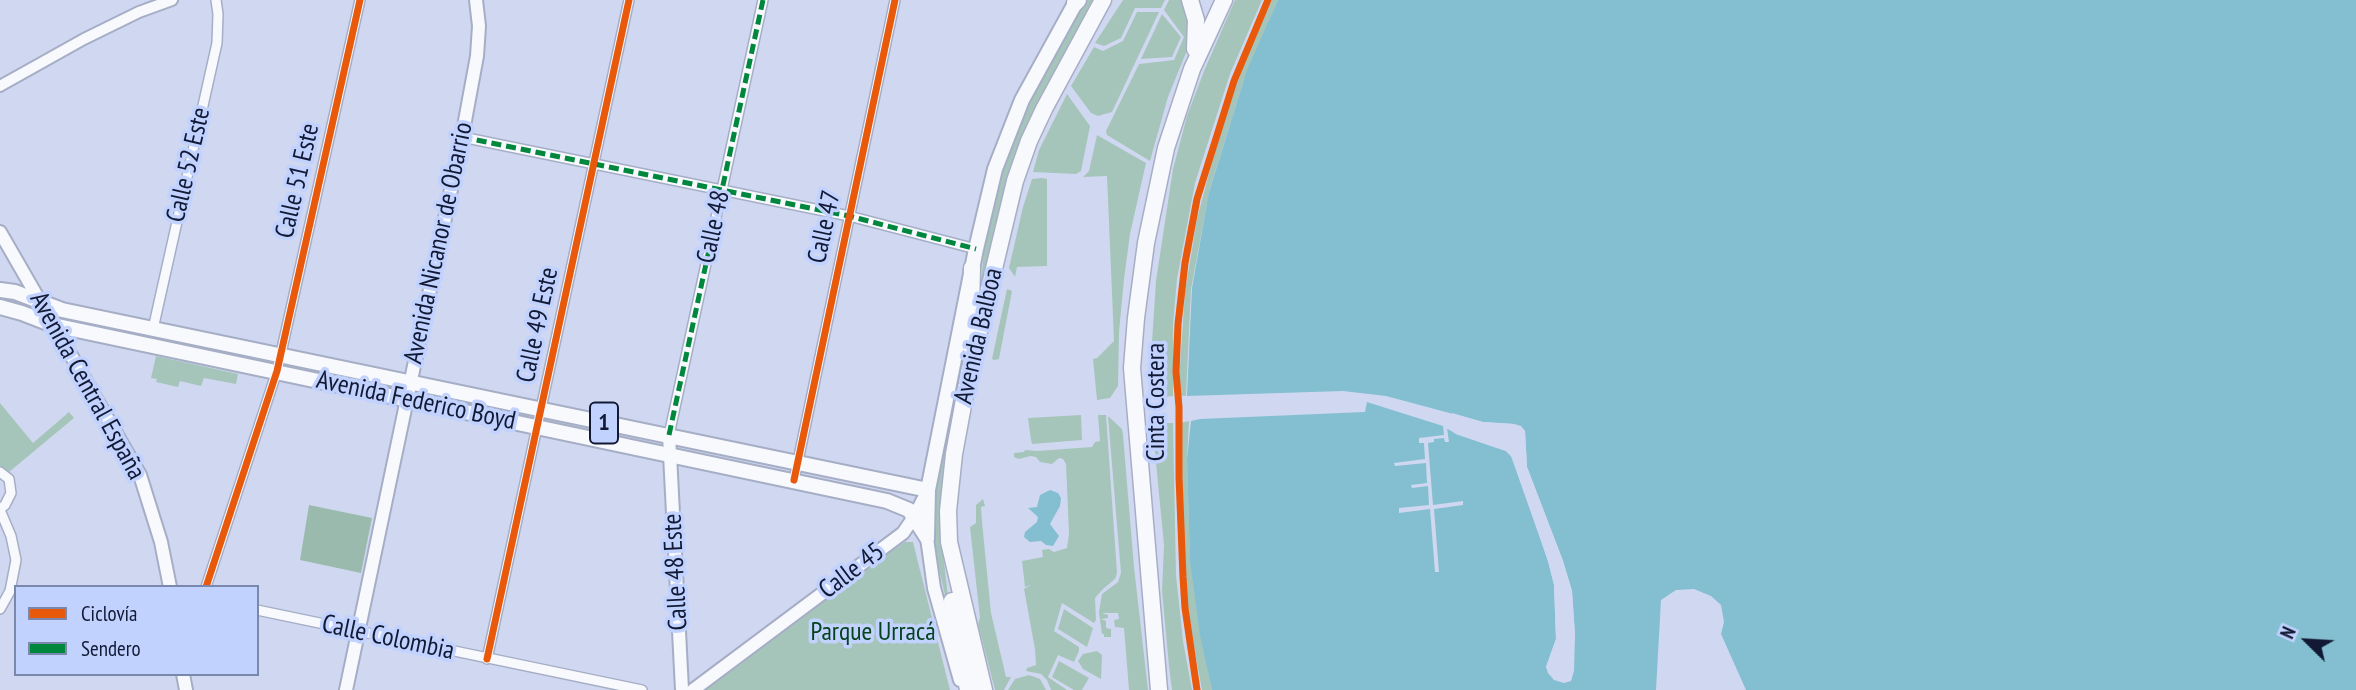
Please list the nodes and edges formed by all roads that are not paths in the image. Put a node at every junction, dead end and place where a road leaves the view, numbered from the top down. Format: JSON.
{"nodes":[{"id":1,"x":172,"y":0,"type":"edge"},
{"id":2,"x":216,"y":0,"type":"edge"},
{"id":3,"x":360,"y":0,"type":"edge"},
{"id":4,"x":476,"y":0,"type":"edge"},
{"id":5,"x":629,"y":0,"type":"edge"},
{"id":6,"x":763,"y":0,"type":"edge"},
{"id":7,"x":895,"y":0,"type":"edge"},
{"id":8,"x":1103,"y":0,"type":"edge"},
{"id":9,"x":1109,"y":0,"type":"edge"},
{"id":10,"x":1190,"y":0,"type":"edge"},
{"id":11,"x":1224,"y":0,"type":"edge"},
{"id":12,"x":1076,"y":1,"type":"edge"},
{"id":13,"x":1087,"y":31,"type":"junction"},
{"id":14,"x":1192,"y":69,"type":"junction"},
{"id":15,"x":0,"y":86,"type":"edge"},
{"id":16,"x":462,"y":137,"type":"junction"},
{"id":17,"x":594,"y":164,"type":"junction"},
{"id":18,"x":722,"y":190,"type":"junction"},
{"id":19,"x":849,"y":216,"type":"junction"},
{"id":20,"x":0,"y":232,"type":"edge"},
{"id":21,"x":976,"y":249,"type":"junction"},
{"id":22,"x":972,"y":268,"type":"junction"},
{"id":23,"x":0,"y":290,"type":"edge"},
{"id":24,"x":39,"y":301,"type":"junction"},
{"id":25,"x":0,"y":307,"type":"edge"},
{"id":26,"x":53,"y":325,"type":"junction"},
{"id":27,"x":153,"y":329,"type":"junction"},
{"id":28,"x":134,"y":341,"type":"junction"},
{"id":29,"x":281,"y":355,"type":"junction"},
{"id":30,"x":277,"y":372,"type":"junction"},
{"id":31,"x":970,"y":373,"type":"junction"},
{"id":32,"x":411,"y":383,"type":"junction"},
{"id":33,"x":407,"y":399,"type":"junction"},
{"id":34,"x":541,"y":410,"type":"junction"},
{"id":35,"x":537,"y":427,"type":"junction"},
{"id":36,"x":669,"y":435,"type":"junction"},
{"id":37,"x":670,"y":455,"type":"junction"},
{"id":38,"x":799,"y":463,"type":"junction"},
{"id":39,"x":0,"y":472,"type":"edge"},
{"id":40,"x":794,"y":480,"type":"junction"},
{"id":41,"x":928,"y":490,"type":"junction"},
{"id":42,"x":0,"y":510,"type":"edge"},
{"id":43,"x":920,"y":515,"type":"junction"},
{"id":44,"x":927,"y":538,"type":"joint"},
{"id":45,"x":948,"y":542,"type":"junction"},
{"id":46,"x":170,"y":585,"type":"edge"},
{"id":47,"x":207,"y":585,"type":"edge"},
{"id":48,"x":0,"y":609,"type":"edge"},
{"id":49,"x":259,"y":610,"type":"edge"},
{"id":50,"x":357,"y":631,"type":"junction"},
{"id":51,"x":487,"y":659,"type":"junction"},
{"id":52,"x":345,"y":690,"type":"edge"},
{"id":53,"x":642,"y":690,"type":"edge"},
{"id":54,"x":682,"y":690,"type":"edge"},
{"id":55,"x":693,"y":690,"type":"edge"},
{"id":56,"x":963,"y":690,"type":"edge"},
{"id":57,"x":968,"y":690,"type":"edge"},
{"id":58,"x":984,"y":690,"type":"edge"},
{"id":59,"x":1159,"y":690,"type":"edge"}],
"edges":[{"from":1,"to":15,"type":"street"},
{"from":2,"to":27,"type":"street","name":"Calle 52 Este"},
{"from":3,"to":29,"type":"street","name":"Calle 51 Este"},
{"from":4,"to":16,"type":"main road","name":"Avenida Nicanor de Obarrio"},
{"from":5,"to":17,"type":"street","name":"Calle 49 Este"},
{"from":6,"to":18,"type":"street","name":"Calle 48"},
{"from":7,"to":19,"type":"street","name":"Calle 47"},
{"from":8,"to":13,"type":"highway","name":"Avenida Balboa"},
{"from":9,"to":13,"type":"highway"},
{"from":10,"to":14,"type":"highway"},
{"from":11,"to":14,"type":"highway","name":"Cinta Costera"},
{"from":12,"to":21,"type":"main road","name":"Avenida Balboa"},
{"from":13,"to":31,"type":"highway","name":"Avenida Balboa"},
{"from":14,"to":59,"type":"highway","name":"Cinta Costera"},
{"from":16,"to":17,"type":"street"},
{"from":16,"to":32,"type":"main road","name":"Avenida Nicanor de Obarrio"},
{"from":17,"to":18,"type":"street"},
{"from":17,"to":34,"type":"street","name":"Calle 49 Este"},
{"from":18,"to":19,"type":"street"},
{"from":18,"to":36,"type":"street","name":"Calle 48"},
{"from":19,"to":21,"type":"street"},
{"from":19,"to":38,"type":"street","name":"Calle 47"},
{"from":20,"to":24,"type":"main road","name":"Avenida Central España"},
{"from":21,"to":22,"type":"main road","name":"Avenida Balboa"},
{"from":22,"to":31,"type":"highway"},
{"from":22,"to":41,"type":"main road","name":"Avenida Balboa"},
{"from":23,"to":24,"type":"main road","number":"1"},
{"from":24,"to":26,"type":"main road","name":"Avenida Central España"},
{"from":24,"to":27,"type":"main road","name":"Avenida Federico Boyd","number":"1"},
{"from":25,"to":26,"type":"main road","number":"1"},
{"from":26,"to":28,"type":"main road","name":"Avenida Federico Boyd","number":"1"},
{"from":26,"to":46,"type":"main road","name":"Avenida Central España"},
{"from":27,"to":28,"type":"main road"},
{"from":27,"to":29,"type":"main road","name":"Avenida Federico Boyd","number":"1"},
{"from":28,"to":30,"type":"main road","name":"Avenida Federico Boyd","number":"1"},
{"from":29,"to":30,"type":"street","name":"Calle 51 Este"},
{"from":29,"to":32,"type":"main road","name":"Avenida Federico Boyd","number":"1"},
{"from":30,"to":33,"type":"main road","name":"Avenida Federico Boyd","number":"1"},
{"from":30,"to":47,"type":"street","name":"Calle 51 Este"},
{"from":31,"to":45,"type":"highway","name":"Avenida Balboa"},
{"from":32,"to":33,"type":"main road","name":"Avenida Nicanor de Obarrio"},
{"from":32,"to":34,"type":"main road","name":"Avenida Federico Boyd","number":"1"},
{"from":33,"to":35,"type":"main road","name":"Avenida Federico Boyd","number":"1"},
{"from":33,"to":50,"type":"main road","name":"Avenida Nicanor de Obarrio"},
{"from":34,"to":35,"type":"street","name":"Calle 49 Este"},
{"from":34,"to":36,"type":"main road","name":"Avenida Federico Boyd","number":"1"},
{"from":35,"to":37,"type":"main road","name":"Avenida Federico Boyd","number":"1"},
{"from":35,"to":51,"type":"street","name":"Calle 49 Este"},
{"from":36,"to":37,"type":"main road","name":"Calle 48"},
{"from":36,"to":38,"type":"main road","name":"Avenida Federico Boyd","number":"1"},
{"from":37,"to":40,"type":"main road","name":"Avenida Federico Boyd","number":"1"},
{"from":37,"to":54,"type":"main road","name":"Calle 48 Este"},
{"from":38,"to":40,"type":"street","name":"Calle 47"},
{"from":38,"to":41,"type":"main road","name":"Avenida Federico Boyd","number":"1"},
{"from":39,"to":42,"type":"street"},
{"from":40,"to":43,"type":"main road","name":"Avenida Federico Boyd","number":"1"},
{"from":41,"to":43,"type":"main road","name":"Avenida Balboa"},
{"from":42,"to":48,"type":"street"},
{"from":43,"to":44,"type":"main road","name":"Avenida Federico Boyd","number":"1"},
{"from":43,"to":55,"type":"main road","name":"Calle 45"},
{"from":44,"to":56,"type":"main road","number":"1"},
{"from":45,"to":57,"type":"highway"},
{"from":45,"to":58,"type":"highway","name":"Avenida Balboa"},
{"from":49,"to":50,"type":"street","name":"Calle Colombia"},
{"from":50,"to":51,"type":"street","name":"Calle Colombia"},
{"from":50,"to":52,"type":"main road","name":"Avenida Nicanor de Obarrio"},
{"from":51,"to":53,"type":"street","name":"Calle Colombia"}]}
